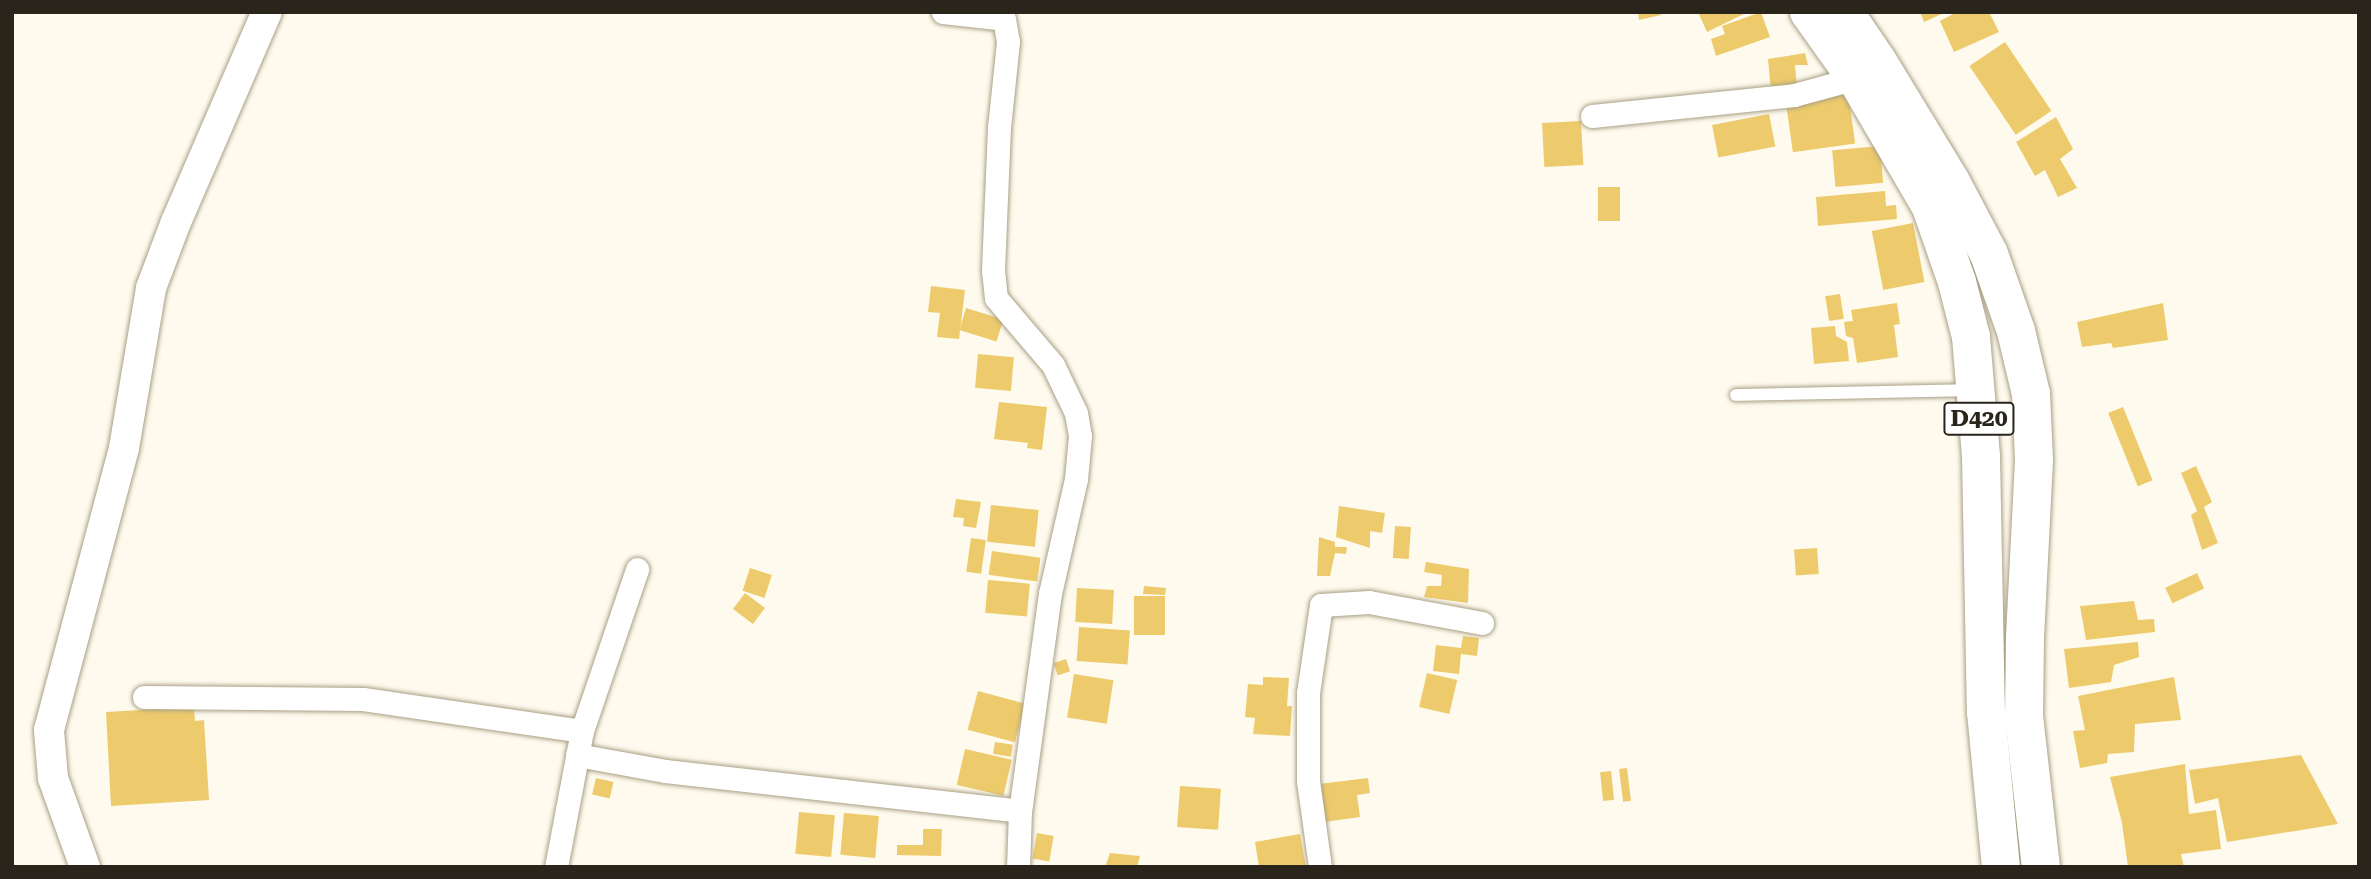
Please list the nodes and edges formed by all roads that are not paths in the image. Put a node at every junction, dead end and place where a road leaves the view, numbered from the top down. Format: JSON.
{"nodes":[{"id":1,"x":267,"y":12,"type":"edge"},
{"id":2,"x":943,"y":12,"type":"edge"},
{"id":3,"x":1809,"y":12,"type":"edge"},
{"id":4,"x":1843,"y":12,"type":"edge"},
{"id":5,"x":1856,"y":78,"type":"junction"},
{"id":6,"x":1592,"y":116,"type":"dead end"},
{"id":7,"x":1978,"y":390,"type":"junction"},
{"id":8,"x":1736,"y":395,"type":"dead end"},
{"id":9,"x":636,"y":569,"type":"dead end"},
{"id":10,"x":1482,"y":623,"type":"dead end"},
{"id":11,"x":144,"y":697,"type":"dead end"},
{"id":12,"x":582,"y":731,"type":"junction"},
{"id":13,"x":577,"y":755,"type":"junction"},
{"id":14,"x":1020,"y":811,"type":"junction"},
{"id":15,"x":85,"y":867,"type":"edge"},
{"id":16,"x":556,"y":867,"type":"edge"},
{"id":17,"x":1018,"y":867,"type":"edge"},
{"id":18,"x":1320,"y":867,"type":"edge"},
{"id":19,"x":2001,"y":867,"type":"edge"},
{"id":20,"x":2041,"y":867,"type":"edge"}],
"edges":[{"from":1,"to":15,"type":"street"},
{"from":2,"to":14,"type":"street"},
{"from":3,"to":5,"type":"highway","number":"D420"},
{"from":4,"to":20,"type":"highway","number":"D420"},
{"from":5,"to":6,"type":"street"},
{"from":5,"to":7,"type":"highway","number":"D420"},
{"from":7,"to":8,"type":"lane"},
{"from":7,"to":19,"type":"highway","number":"D420"},
{"from":9,"to":12,"type":"street"},
{"from":10,"to":18,"type":"street"},
{"from":11,"to":12,"type":"street"},
{"from":12,"to":13,"type":"street"},
{"from":13,"to":14,"type":"street"},
{"from":13,"to":16,"type":"street"},
{"from":14,"to":17,"type":"street"}]}
